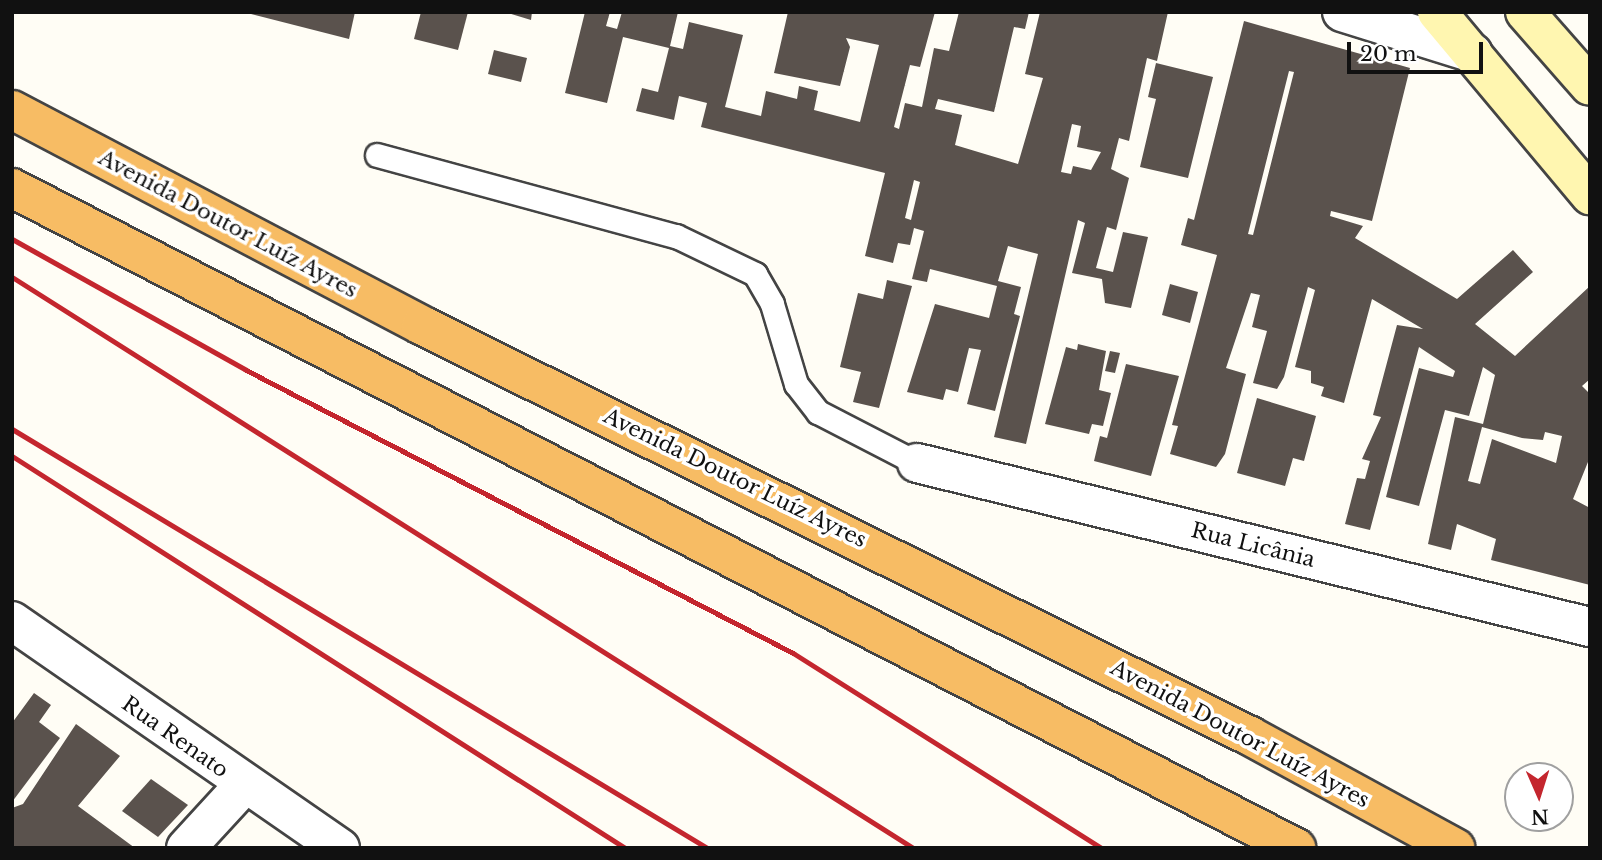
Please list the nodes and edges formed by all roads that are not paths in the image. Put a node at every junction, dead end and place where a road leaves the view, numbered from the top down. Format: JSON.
{"nodes":[{"id":1,"x":1342,"y":12,"type":"edge"},
{"id":2,"x":1437,"y":12,"type":"edge"},
{"id":3,"x":1525,"y":12,"type":"edge"},
{"id":4,"x":1473,"y":53,"type":"junction"},
{"id":5,"x":1590,"y":86,"type":"edge"},
{"id":6,"x":12,"y":110,"type":"edge"},
{"id":7,"x":377,"y":155,"type":"dead end"},
{"id":8,"x":12,"y":188,"type":"edge"},
{"id":9,"x":1590,"y":195,"type":"edge"},
{"id":10,"x":916,"y":463,"type":"joint"},
{"id":11,"x":12,"y":621,"type":"edge"},
{"id":12,"x":1590,"y":627,"type":"edge"},
{"id":13,"x":244,"y":785,"type":"junction"},
{"id":14,"x":186,"y":848,"type":"edge"},
{"id":15,"x":340,"y":848,"type":"edge"},
{"id":16,"x":1296,"y":848,"type":"edge"},
{"id":17,"x":1455,"y":848,"type":"edge"}],
"edges":[{"from":1,"to":4,"type":"street"},
{"from":2,"to":4,"type":"main road"},
{"from":3,"to":5,"type":"main road"},
{"from":4,"to":9,"type":"main road"},
{"from":6,"to":17,"type":"highway","name":"Avenida Doutor Luíz Ayres"},
{"from":7,"to":10,"type":"lane"},
{"from":8,"to":16,"type":"highway"},
{"from":10,"to":12,"type":"street","name":"Rua Licânia"},
{"from":11,"to":13,"type":"street","name":"Rua Renato"},
{"from":13,"to":14,"type":"street"},
{"from":13,"to":15,"type":"street","name":"Rua Renato"}]}
